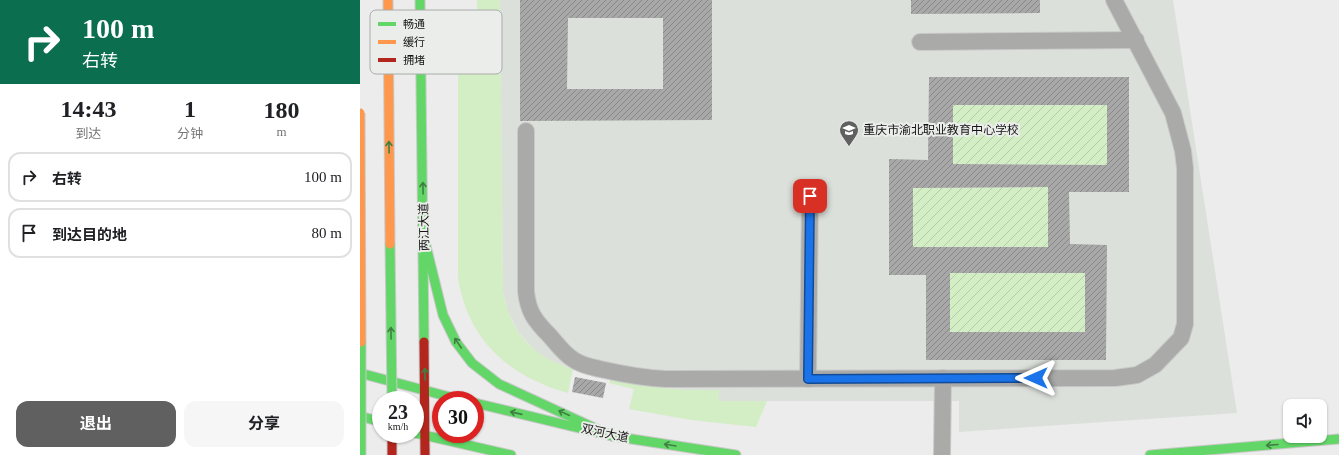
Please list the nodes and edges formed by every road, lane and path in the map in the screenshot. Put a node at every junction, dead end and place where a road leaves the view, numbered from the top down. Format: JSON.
{"nodes":[{"id":1,"x":388,"y":0,"type":"edge"},
{"id":2,"x":420,"y":0,"type":"edge"},
{"id":3,"x":1114,"y":0,"type":"edge"},
{"id":4,"x":388,"y":10,"type":"edge"},
{"id":5,"x":420,"y":10,"type":"edge"},
{"id":6,"x":1136,"y":40,"type":"junction"},
{"id":7,"x":920,"y":42,"type":"dead end"},
{"id":8,"x":389,"y":74,"type":"edge"},
{"id":9,"x":421,"y":74,"type":"edge"},
{"id":10,"x":360,"y":113,"type":"edge"},
{"id":11,"x":526,"y":132,"type":"dead end"},
{"id":12,"x":810,"y":196,"type":"dead end"},
{"id":13,"x":424,"y":238,"type":"junction"},
{"id":14,"x":360,"y":373,"type":"edge"},
{"id":15,"x":943,"y":378,"type":"junction"},
{"id":16,"x":808,"y":379,"type":"junction"},
{"id":17,"x":392,"y":391,"type":"edge"},
{"id":18,"x":425,"y":392,"type":"junction"},
{"id":19,"x":432,"y":394,"type":"edge"},
{"id":20,"x":484,"y":405,"type":"edge"},
{"id":21,"x":360,"y":416,"type":"edge"},
{"id":22,"x":372,"y":419,"type":"edge"},
{"id":23,"x":425,"y":436,"type":"junction"},
{"id":24,"x":612,"y":436,"type":"junction"},
{"id":25,"x":1339,"y":439,"type":"edge"},
{"id":26,"x":392,"y":443,"type":"edge"},
{"id":27,"x":361,"y":455,"type":"edge"},
{"id":28,"x":392,"y":455,"type":"edge"},
{"id":29,"x":425,"y":455,"type":"edge"},
{"id":30,"x":511,"y":455,"type":"edge"},
{"id":31,"x":736,"y":455,"type":"edge"},
{"id":32,"x":942,"y":455,"type":"edge"},
{"id":33,"x":1150,"y":455,"type":"edge"}],
"edges":[{"from":4,"to":1,"type":"main road","one_way":true,"bridge":true},
{"from":5,"to":2,"type":"main road","name":"两江大道","one_way":true},
{"from":3,"to":6,"type":"street"},
{"from":6,"to":7,"type":"street"},
{"from":6,"to":15,"type":"street"},
{"from":17,"to":8,"type":"main road","one_way":true,"bridge":true},
{"from":13,"to":9,"type":"main road","name":"两江大道","one_way":true},
{"from":10,"to":27,"type":"main road","bridge":true},
{"from":11,"to":16,"type":"street"},
{"from":12,"to":16,"type":"street"},
{"from":18,"to":13,"type":"main road","name":"两江大道","one_way":true},
{"from":24,"to":13,"type":"main road","one_way":true},
{"from":14,"to":18,"type":"main road"},
{"from":15,"to":16,"type":"street"},
{"from":15,"to":32,"type":"street"},
{"from":18,"to":19,"type":"main road"},
{"from":18,"to":23,"type":"main road","name":"两江大道"},
{"from":24,"to":20,"type":"main road","name":"双河大道","one_way":true},
{"from":21,"to":22,"type":"main road"},
{"from":23,"to":29,"type":"main road","name":"两江大道"},
{"from":23,"to":30,"type":"main road"},
{"from":31,"to":24,"type":"main road","name":"双河大道","one_way":true},
{"from":25,"to":33,"type":"main road","one_way":true},
{"from":26,"to":28,"type":"main road"}]}
